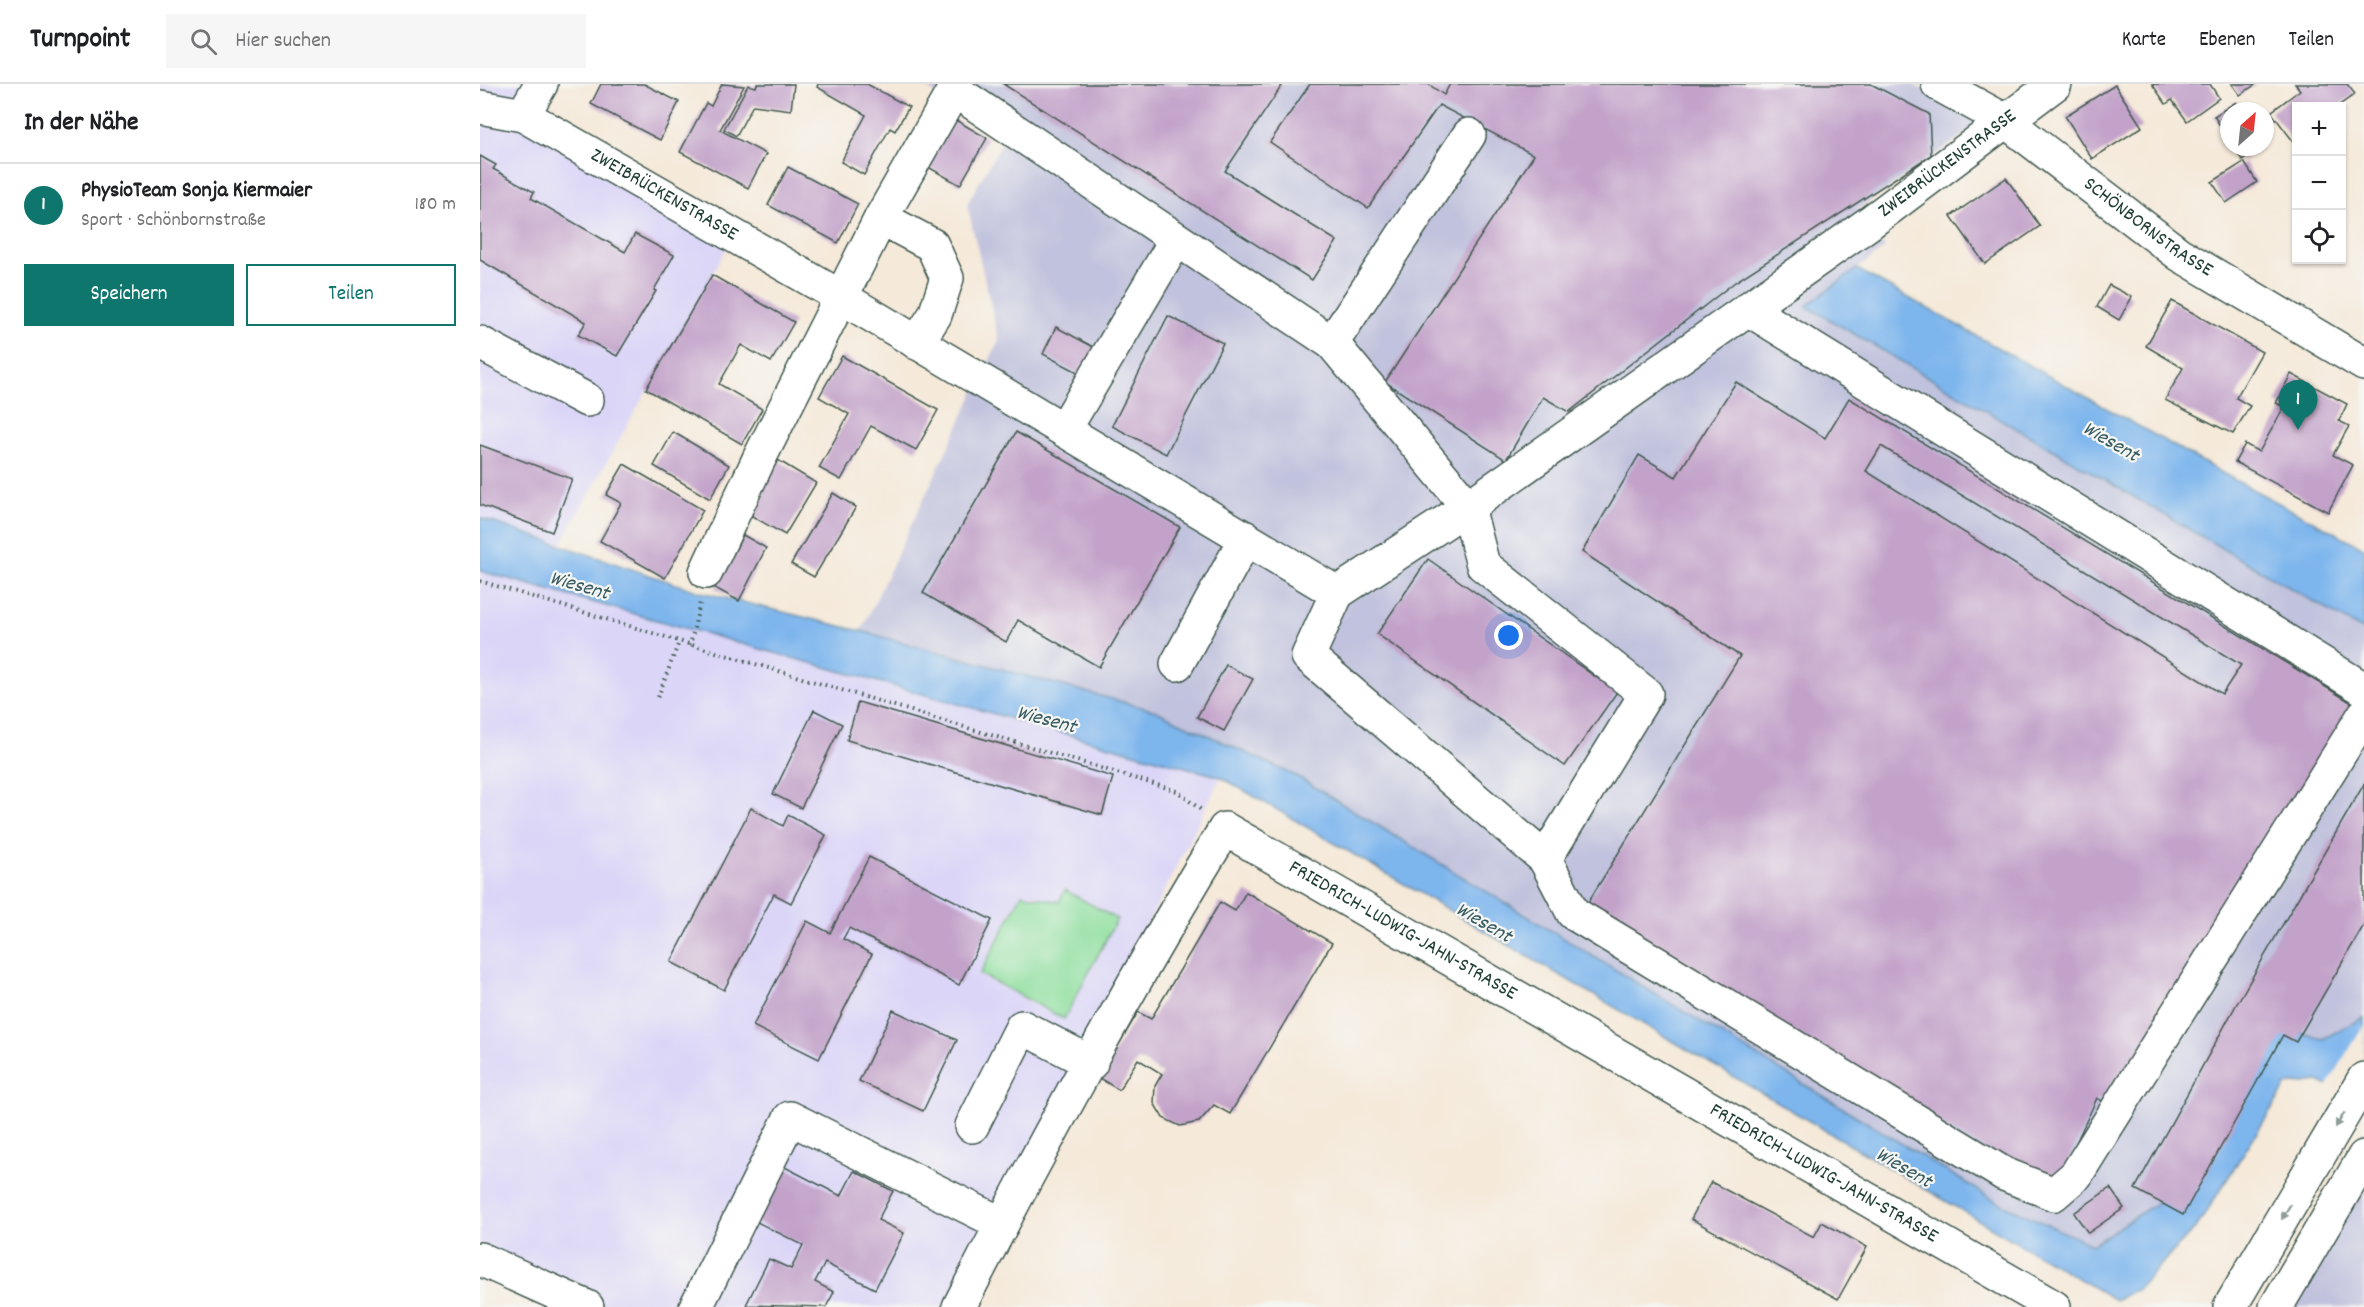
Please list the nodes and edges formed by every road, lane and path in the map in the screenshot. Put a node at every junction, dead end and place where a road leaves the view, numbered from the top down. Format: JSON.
{"nodes":[{"id":1,"x":541,"y":84,"type":"edge"},
{"id":2,"x":1938,"y":84,"type":"edge"},
{"id":3,"x":2055,"y":84,"type":"edge"},
{"id":4,"x":951,"y":90,"type":"edge"},
{"id":5,"x":480,"y":107,"type":"edge"},
{"id":6,"x":523,"y":115,"type":"junction"},
{"id":7,"x":2004,"y":120,"type":"junction"},
{"id":8,"x":1469,"y":135,"type":"dead end"},
{"id":9,"x":881,"y":218,"type":"junction"},
{"id":10,"x":1176,"y":240,"type":"junction"},
{"id":11,"x":841,"y":297,"type":"junction"},
{"id":12,"x":1748,"y":309,"type":"junction"},
{"id":13,"x":480,"y":343,"type":"edge"},
{"id":14,"x":917,"y":343,"type":"junction"},
{"id":15,"x":1332,"y":343,"type":"junction"},
{"id":16,"x":2364,"y":364,"type":"edge"},
{"id":17,"x":587,"y":400,"type":"dead end"},
{"id":18,"x":1064,"y":430,"type":"junction"},
{"id":19,"x":1468,"y":507,"type":"junction"},
{"id":20,"x":1246,"y":538,"type":"junction"},
{"id":21,"x":706,"y":572,"type":"joint"},
{"id":22,"x":480,"y":581,"type":"edge"},
{"id":23,"x":1337,"y":593,"type":"junction"},
{"id":24,"x":679,"y":642,"type":"junction"},
{"id":25,"x":690,"y":646,"type":"junction"},
{"id":26,"x":1177,"y":664,"type":"dead end"},
{"id":27,"x":2364,"y":689,"type":"edge"},
{"id":28,"x":658,"y":697,"type":"dead end"},
{"id":29,"x":2364,"y":715,"type":"edge"},
{"id":30,"x":1225,"y":829,"type":"junction"},
{"id":31,"x":1545,"y":859,"type":"junction"},
{"id":32,"x":1091,"y":1063,"type":"junction"},
{"id":33,"x":2364,"y":1079,"type":"edge"},
{"id":34,"x":972,"y":1126,"type":"dead end"},
{"id":35,"x":2357,"y":1168,"type":"edge"},
{"id":36,"x":1002,"y":1224,"type":"junction"},
{"id":37,"x":480,"y":1259,"type":"edge"},
{"id":38,"x":587,"y":1307,"type":"edge"},
{"id":39,"x":696,"y":1307,"type":"edge"},
{"id":40,"x":959,"y":1307,"type":"edge"},
{"id":41,"x":2054,"y":1307,"type":"edge"},
{"id":42,"x":2230,"y":1307,"type":"edge"},
{"id":43,"x":2276,"y":1307,"type":"edge"}],
"edges":[{"from":1,"to":6,"type":"street"},
{"from":2,"to":7,"type":"street","name":"SCHÖNBORNSTRASSE"},
{"from":3,"to":7,"type":"street","name":"ZWEIBRÜCKENSTRASSE"},
{"from":4,"to":9,"type":"street"},
{"from":4,"to":10,"type":"street"},
{"from":5,"to":6,"type":"street","name":"ZWEIBRÜCKENSTRASSE"},
{"from":6,"to":11,"type":"street","name":"ZWEIBRÜCKENSTRASSE"},
{"from":7,"to":12,"type":"street","name":"ZWEIBRÜCKENSTRASSE"},
{"from":7,"to":16,"type":"street","name":"SCHÖNBORNSTRASSE"},
{"from":8,"to":15,"type":"street"},
{"from":9,"to":11,"type":"street"},
{"from":9,"to":14,"type":"street"},
{"from":10,"to":15,"type":"street"},
{"from":10,"to":18,"type":"street"},
{"from":11,"to":14,"type":"street","name":"ZWEIBRÜCKENSTRASSE"},
{"from":11,"to":21,"type":"street"},
{"from":12,"to":19,"type":"street","name":"ZWEIBRÜCKENSTRASSE"},
{"from":12,"to":27,"type":"street"},
{"from":13,"to":17,"type":"street"},
{"from":14,"to":18,"type":"street","name":"ZWEIBRÜCKENSTRASSE"},
{"from":15,"to":19,"type":"street"},
{"from":18,"to":20,"type":"street","name":"ZWEIBRÜCKENSTRASSE"},
{"from":19,"to":23,"type":"street","name":"ZWEIBRÜCKENSTRASSE"},
{"from":19,"to":31,"type":"street"},
{"from":20,"to":23,"type":"street","name":"ZWEIBRÜCKENSTRASSE"},
{"from":20,"to":26,"type":"street"},
{"from":21,"to":25,"type":"path"},
{"from":22,"to":24,"type":"path"},
{"from":23,"to":31,"type":"street"},
{"from":24,"to":25,"type":"path"},
{"from":24,"to":28,"type":"path"},
{"from":25,"to":30,"type":"path"},
{"from":29,"to":31,"type":"street"},
{"from":30,"to":32,"type":"street"},
{"from":30,"to":41,"type":"street","name":"FRIEDRICH-LUDWIG-JAHN-STRASSE"},
{"from":32,"to":34,"type":"street"},
{"from":32,"to":36,"type":"street"},
{"from":33,"to":42,"type":"street","one_way":true},
{"from":35,"to":43,"type":"street"},
{"from":36,"to":39,"type":"street"},
{"from":36,"to":40,"type":"street"},
{"from":37,"to":38,"type":"street"}]}
